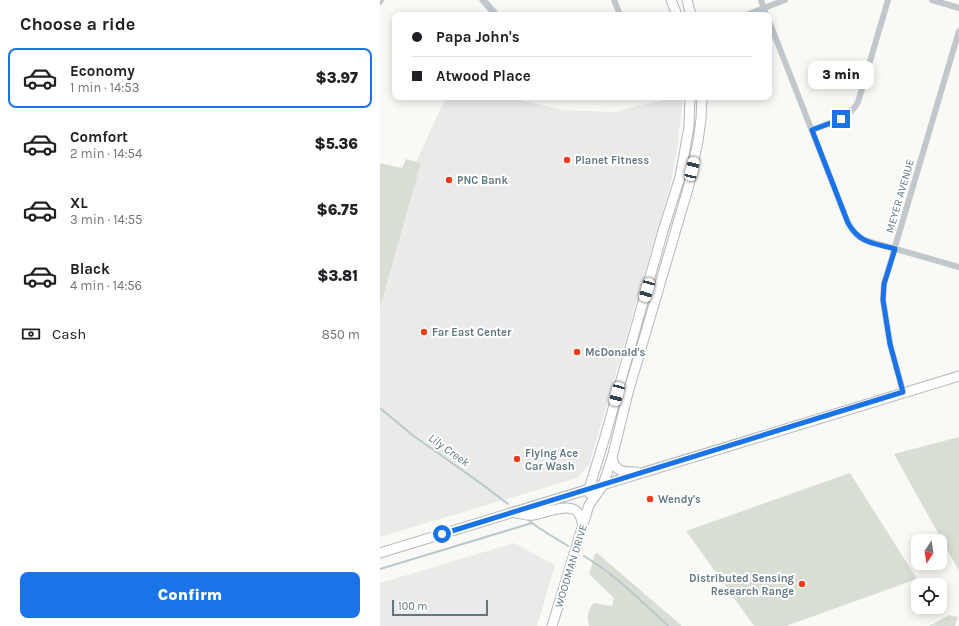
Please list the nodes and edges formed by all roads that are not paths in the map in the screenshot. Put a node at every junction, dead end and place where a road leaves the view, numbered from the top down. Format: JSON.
{"nodes":[{"id":1,"x":483,"y":0,"type":"edge"},
{"id":2,"x":614,"y":0,"type":"edge"},
{"id":3,"x":671,"y":0,"type":"edge"},
{"id":4,"x":687,"y":0,"type":"edge"},
{"id":5,"x":761,"y":0,"type":"edge"},
{"id":6,"x":784,"y":0,"type":"edge"},
{"id":7,"x":888,"y":0,"type":"edge"},
{"id":8,"x":932,"y":0,"type":"edge"},
{"id":9,"x":764,"y":8,"type":"junction"},
{"id":10,"x":959,"y":8,"type":"edge"},
{"id":11,"x":493,"y":12,"type":"edge"},
{"id":12,"x":619,"y":12,"type":"edge"},
{"id":13,"x":676,"y":12,"type":"edge"},
{"id":14,"x":690,"y":12,"type":"edge"},
{"id":15,"x":754,"y":12,"type":"edge"},
{"id":16,"x":765,"y":12,"type":"edge"},
{"id":17,"x":772,"y":29,"type":"edge"},
{"id":18,"x":959,"y":31,"type":"edge"},
{"id":19,"x":690,"y":100,"type":"edge"},
{"id":20,"x":702,"y":100,"type":"edge"},
{"id":21,"x":812,"y":130,"type":"junction"},
{"id":22,"x":895,"y":249,"type":"junction"},
{"id":23,"x":959,"y":267,"type":"edge"},
{"id":24,"x":959,"y":376,"type":"edge"},
{"id":25,"x":903,"y":392,"type":"junction"},
{"id":26,"x":614,"y":407,"type":"junction"},
{"id":27,"x":612,"y":458,"type":"junction"},
{"id":28,"x":646,"y":472,"type":"junction"},
{"id":29,"x":601,"y":486,"type":"junction"},
{"id":30,"x":589,"y":489,"type":"junction"},
{"id":31,"x":589,"y":505,"type":"junction"},
{"id":32,"x":513,"y":512,"type":"junction"},
{"id":33,"x":583,"y":525,"type":"junction"},
{"id":34,"x":380,"y":553,"type":"edge"},
{"id":35,"x":552,"y":626,"type":"edge"}],
"edges":[{"from":1,"to":11,"type":"street"},
{"from":2,"to":12,"type":"street"},
{"from":3,"to":13,"type":"main road"},
{"from":4,"to":14,"type":"main road"},
{"from":5,"to":9,"type":"street"},
{"from":6,"to":9,"type":"street"},
{"from":7,"to":21,"type":"street"},
{"from":8,"to":10,"type":"street"},
{"from":9,"to":15,"type":"street"},
{"from":9,"to":16,"type":"street"},
{"from":17,"to":21,"type":"street"},
{"from":18,"to":22,"type":"street","name":"MEYER AVENUE"},
{"from":19,"to":26,"type":"main road"},
{"from":20,"to":27,"type":"main road"},
{"from":21,"to":22,"type":"street"},
{"from":22,"to":23,"type":"street"},
{"from":22,"to":25,"type":"street","name":"MEYER AVENUE"},
{"from":24,"to":25,"type":"main road"},
{"from":25,"to":28,"type":"main road"},
{"from":26,"to":29,"type":"main road"},
{"from":26,"to":30,"type":"main road"},
{"from":27,"to":28,"type":"main road"},
{"from":27,"to":29,"type":"main road"},
{"from":28,"to":29,"type":"main road"},
{"from":29,"to":30,"type":"main road"},
{"from":29,"to":31,"type":"main road"},
{"from":30,"to":31,"type":"main road"},
{"from":30,"to":32,"type":"main road"},
{"from":31,"to":33,"type":"main road","name":"WOODMAN DRIVE"},
{"from":32,"to":33,"type":"main road"},
{"from":32,"to":34,"type":"main road"},
{"from":33,"to":35,"type":"main road","name":"WOODMAN DRIVE"}]}
